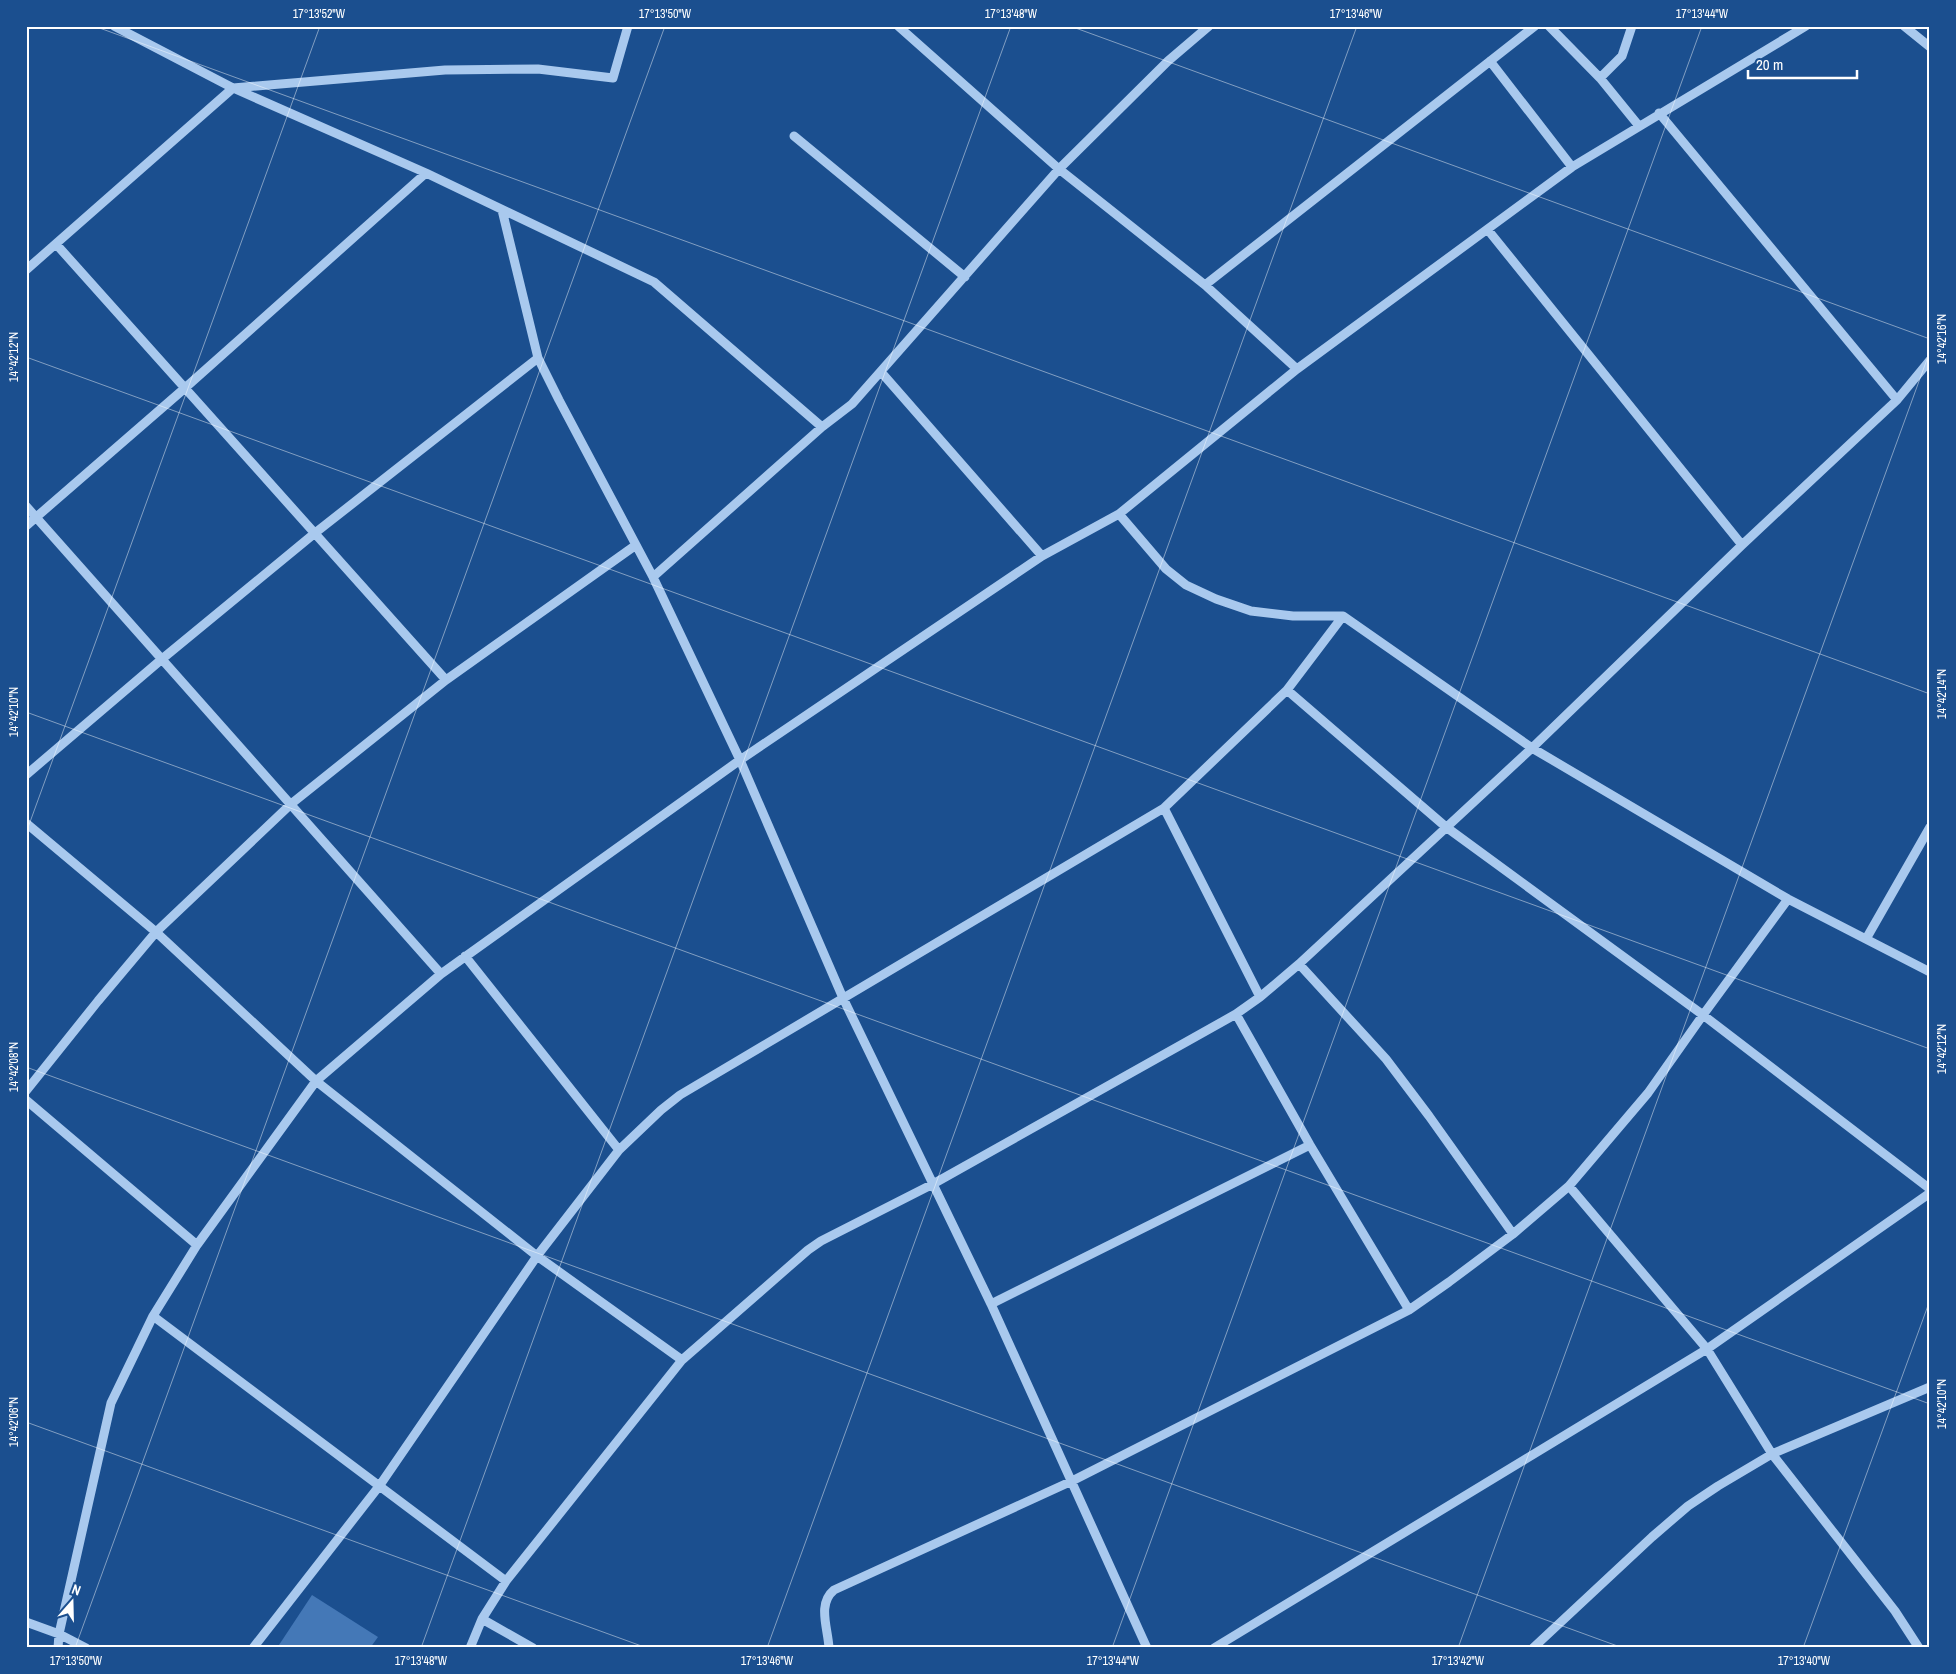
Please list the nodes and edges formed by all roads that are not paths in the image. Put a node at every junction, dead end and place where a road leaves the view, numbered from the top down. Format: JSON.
{"nodes":[{"id":1,"x":114,"y":26,"type":"edge"},
{"id":2,"x":628,"y":26,"type":"edge"},
{"id":3,"x":898,"y":26,"type":"edge"},
{"id":4,"x":1210,"y":26,"type":"edge"},
{"id":5,"x":1535,"y":26,"type":"edge"},
{"id":6,"x":1550,"y":26,"type":"edge"},
{"id":7,"x":1632,"y":26,"type":"edge"},
{"id":8,"x":1806,"y":26,"type":"edge"},
{"id":9,"x":1904,"y":26,"type":"edge"},
{"id":10,"x":1930,"y":47,"type":"edge"},
{"id":11,"x":1490,"y":61,"type":"junction"},
{"id":12,"x":1600,"y":78,"type":"junction"},
{"id":13,"x":233,"y":88,"type":"junction"},
{"id":14,"x":1659,"y":113,"type":"junction"},
{"id":15,"x":1639,"y":126,"type":"junction"},
{"id":16,"x":794,"y":136,"type":"dead end"},
{"id":17,"x":1572,"y":167,"type":"junction"},
{"id":18,"x":1059,"y":169,"type":"junction"},
{"id":19,"x":426,"y":173,"type":"junction"},
{"id":20,"x":502,"y":210,"type":"junction"},
{"id":21,"x":1488,"y":230,"type":"junction"},
{"id":22,"x":56,"y":244,"type":"junction"},
{"id":23,"x":26,"y":270,"type":"edge"},
{"id":24,"x":965,"y":276,"type":"junction"},
{"id":25,"x":1205,"y":285,"type":"junction"},
{"id":26,"x":538,"y":358,"type":"junction"},
{"id":27,"x":1930,"y":360,"type":"edge"},
{"id":28,"x":1297,"y":370,"type":"junction"},
{"id":29,"x":881,"y":372,"type":"junction"},
{"id":30,"x":185,"y":388,"type":"junction"},
{"id":31,"x":1897,"y":400,"type":"junction"},
{"id":32,"x":822,"y":427,"type":"junction"},
{"id":33,"x":26,"y":506,"type":"edge"},
{"id":34,"x":1119,"y":514,"type":"junction"},
{"id":35,"x":36,"y":517,"type":"junction"},
{"id":36,"x":26,"y":526,"type":"edge"},
{"id":37,"x":315,"y":534,"type":"junction"},
{"id":38,"x":636,"y":545,"type":"junction"},
{"id":39,"x":1742,"y":545,"type":"junction"},
{"id":40,"x":1042,"y":556,"type":"junction"},
{"id":41,"x":653,"y":577,"type":"junction"},
{"id":42,"x":1343,"y":616,"type":"junction"},
{"id":43,"x":162,"y":659,"type":"junction"},
{"id":44,"x":446,"y":680,"type":"junction"},
{"id":45,"x":1287,"y":690,"type":"junction"},
{"id":46,"x":1532,"y":748,"type":"junction"},
{"id":47,"x":740,"y":760,"type":"junction"},
{"id":48,"x":26,"y":775,"type":"edge"},
{"id":49,"x":291,"y":804,"type":"junction"},
{"id":50,"x":1164,"y":808,"type":"junction"},
{"id":51,"x":26,"y":823,"type":"edge"},
{"id":52,"x":1446,"y":827,"type":"junction"},
{"id":53,"x":1930,"y":827,"type":"edge"},
{"id":54,"x":1788,"y":899,"type":"junction"},
{"id":55,"x":156,"y":932,"type":"junction"},
{"id":56,"x":1866,"y":939,"type":"junction"},
{"id":57,"x":465,"y":956,"type":"junction"},
{"id":58,"x":1299,"y":964,"type":"junction"},
{"id":59,"x":1930,"y":972,"type":"edge"},
{"id":60,"x":441,"y":974,"type":"junction"},
{"id":61,"x":843,"y":998,"type":"junction"},
{"id":62,"x":1260,"y":998,"type":"junction"},
{"id":63,"x":1236,"y":1014,"type":"junction"},
{"id":64,"x":1703,"y":1015,"type":"junction"},
{"id":65,"x":316,"y":1081,"type":"junction"},
{"id":66,"x":26,"y":1091,"type":"edge"},
{"id":67,"x":26,"y":1100,"type":"edge"},
{"id":68,"x":1310,"y":1146,"type":"junction"},
{"id":69,"x":619,"y":1150,"type":"junction"},
{"id":70,"x":933,"y":1184,"type":"junction"},
{"id":71,"x":1569,"y":1186,"type":"junction"},
{"id":72,"x":1930,"y":1191,"type":"edge"},
{"id":73,"x":1513,"y":1234,"type":"junction"},
{"id":74,"x":197,"y":1245,"type":"junction"},
{"id":75,"x":537,"y":1256,"type":"junction"},
{"id":76,"x":991,"y":1304,"type":"junction"},
{"id":77,"x":1409,"y":1310,"type":"junction"},
{"id":78,"x":153,"y":1316,"type":"junction"},
{"id":79,"x":1706,"y":1349,"type":"junction"},
{"id":80,"x":682,"y":1360,"type":"junction"},
{"id":81,"x":1930,"y":1387,"type":"edge"},
{"id":82,"x":1772,"y":1454,"type":"junction"},
{"id":83,"x":1072,"y":1482,"type":"junction"},
{"id":84,"x":380,"y":1485,"type":"junction"},
{"id":85,"x":506,"y":1581,"type":"junction"},
{"id":86,"x":482,"y":1619,"type":"junction"},
{"id":87,"x":26,"y":1622,"type":"edge"},
{"id":88,"x":59,"y":1634,"type":"junction"},
{"id":89,"x":58,"y":1648,"type":"edge"},
{"id":90,"x":86,"y":1648,"type":"edge"},
{"id":91,"x":253,"y":1648,"type":"edge"},
{"id":92,"x":470,"y":1648,"type":"edge"},
{"id":93,"x":533,"y":1648,"type":"edge"},
{"id":94,"x":829,"y":1648,"type":"edge"},
{"id":95,"x":1147,"y":1648,"type":"edge"},
{"id":96,"x":1214,"y":1648,"type":"edge"},
{"id":97,"x":1533,"y":1648,"type":"edge"},
{"id":98,"x":1919,"y":1648,"type":"edge"}],
"edges":[{"from":1,"to":13,"type":"street"},
{"from":2,"to":13,"type":"street"},
{"from":3,"to":18,"type":"street"},
{"from":4,"to":18,"type":"street"},
{"from":5,"to":11,"type":"street"},
{"from":6,"to":12,"type":"street"},
{"from":7,"to":12,"type":"street"},
{"from":8,"to":14,"type":"street"},
{"from":9,"to":10,"type":"street"},
{"from":11,"to":17,"type":"street"},
{"from":11,"to":25,"type":"street"},
{"from":12,"to":15,"type":"street"},
{"from":13,"to":19,"type":"street"},
{"from":13,"to":22,"type":"street"},
{"from":14,"to":15,"type":"street"},
{"from":14,"to":31,"type":"street"},
{"from":15,"to":17,"type":"street"},
{"from":16,"to":24,"type":"street"},
{"from":17,"to":21,"type":"street"},
{"from":18,"to":24,"type":"street"},
{"from":18,"to":25,"type":"street"},
{"from":19,"to":20,"type":"street"},
{"from":19,"to":30,"type":"street"},
{"from":20,"to":26,"type":"street"},
{"from":20,"to":32,"type":"street"},
{"from":21,"to":28,"type":"street"},
{"from":21,"to":39,"type":"street"},
{"from":22,"to":23,"type":"street"},
{"from":22,"to":30,"type":"street"},
{"from":24,"to":29,"type":"street"},
{"from":25,"to":28,"type":"street"},
{"from":26,"to":37,"type":"street"},
{"from":26,"to":38,"type":"street"},
{"from":27,"to":31,"type":"street"},
{"from":28,"to":34,"type":"street"},
{"from":29,"to":32,"type":"street"},
{"from":29,"to":40,"type":"street"},
{"from":30,"to":35,"type":"street"},
{"from":30,"to":37,"type":"street"},
{"from":31,"to":39,"type":"street"},
{"from":32,"to":41,"type":"street"},
{"from":33,"to":35,"type":"street"},
{"from":34,"to":40,"type":"street"},
{"from":34,"to":42,"type":"street"},
{"from":35,"to":36,"type":"street"},
{"from":35,"to":43,"type":"street"},
{"from":37,"to":43,"type":"street"},
{"from":37,"to":44,"type":"street"},
{"from":38,"to":41,"type":"street"},
{"from":38,"to":44,"type":"street"},
{"from":39,"to":46,"type":"street"},
{"from":40,"to":47,"type":"street"},
{"from":41,"to":47,"type":"street"},
{"from":42,"to":45,"type":"street"},
{"from":42,"to":46,"type":"street"},
{"from":43,"to":48,"type":"street"},
{"from":43,"to":49,"type":"street"},
{"from":44,"to":49,"type":"street"},
{"from":45,"to":50,"type":"street"},
{"from":45,"to":52,"type":"street"},
{"from":46,"to":52,"type":"street"},
{"from":46,"to":54,"type":"street"},
{"from":47,"to":57,"type":"street"},
{"from":47,"to":61,"type":"street"},
{"from":49,"to":55,"type":"street"},
{"from":49,"to":60,"type":"street"},
{"from":50,"to":61,"type":"street"},
{"from":50,"to":62,"type":"street"},
{"from":51,"to":55,"type":"street"},
{"from":52,"to":58,"type":"street"},
{"from":52,"to":64,"type":"street"},
{"from":53,"to":56,"type":"street"},
{"from":54,"to":56,"type":"street"},
{"from":54,"to":64,"type":"street"},
{"from":55,"to":65,"type":"street"},
{"from":55,"to":66,"type":"street"},
{"from":56,"to":59,"type":"street"},
{"from":57,"to":60,"type":"street"},
{"from":57,"to":69,"type":"street"},
{"from":58,"to":62,"type":"street"},
{"from":58,"to":73,"type":"street"},
{"from":60,"to":65,"type":"street"},
{"from":61,"to":69,"type":"street"},
{"from":61,"to":70,"type":"street"},
{"from":62,"to":63,"type":"street"},
{"from":63,"to":68,"type":"street"},
{"from":63,"to":70,"type":"street"},
{"from":64,"to":71,"type":"street"},
{"from":64,"to":72,"type":"street"},
{"from":65,"to":74,"type":"street"},
{"from":65,"to":75,"type":"street"},
{"from":67,"to":74,"type":"street"},
{"from":68,"to":76,"type":"street"},
{"from":68,"to":77,"type":"street"},
{"from":69,"to":75,"type":"street"},
{"from":70,"to":76,"type":"street"},
{"from":70,"to":80,"type":"street"},
{"from":71,"to":73,"type":"street"},
{"from":71,"to":79,"type":"street"},
{"from":72,"to":79,"type":"street"},
{"from":73,"to":77,"type":"street"},
{"from":74,"to":78,"type":"street"},
{"from":75,"to":80,"type":"street"},
{"from":75,"to":84,"type":"street"},
{"from":76,"to":83,"type":"street"},
{"from":77,"to":83,"type":"street"},
{"from":78,"to":84,"type":"street"},
{"from":78,"to":88,"type":"street"},
{"from":79,"to":82,"type":"street"},
{"from":79,"to":96,"type":"street"},
{"from":80,"to":85,"type":"street"},
{"from":81,"to":82,"type":"street"},
{"from":82,"to":97,"type":"street"},
{"from":82,"to":98,"type":"street"},
{"from":83,"to":94,"type":"street"},
{"from":83,"to":95,"type":"street"},
{"from":84,"to":85,"type":"street"},
{"from":84,"to":91,"type":"street"},
{"from":85,"to":86,"type":"street"},
{"from":86,"to":92,"type":"street"},
{"from":86,"to":93,"type":"street"},
{"from":87,"to":88,"type":"street"},
{"from":88,"to":89,"type":"street"},
{"from":88,"to":90,"type":"street"}]}
